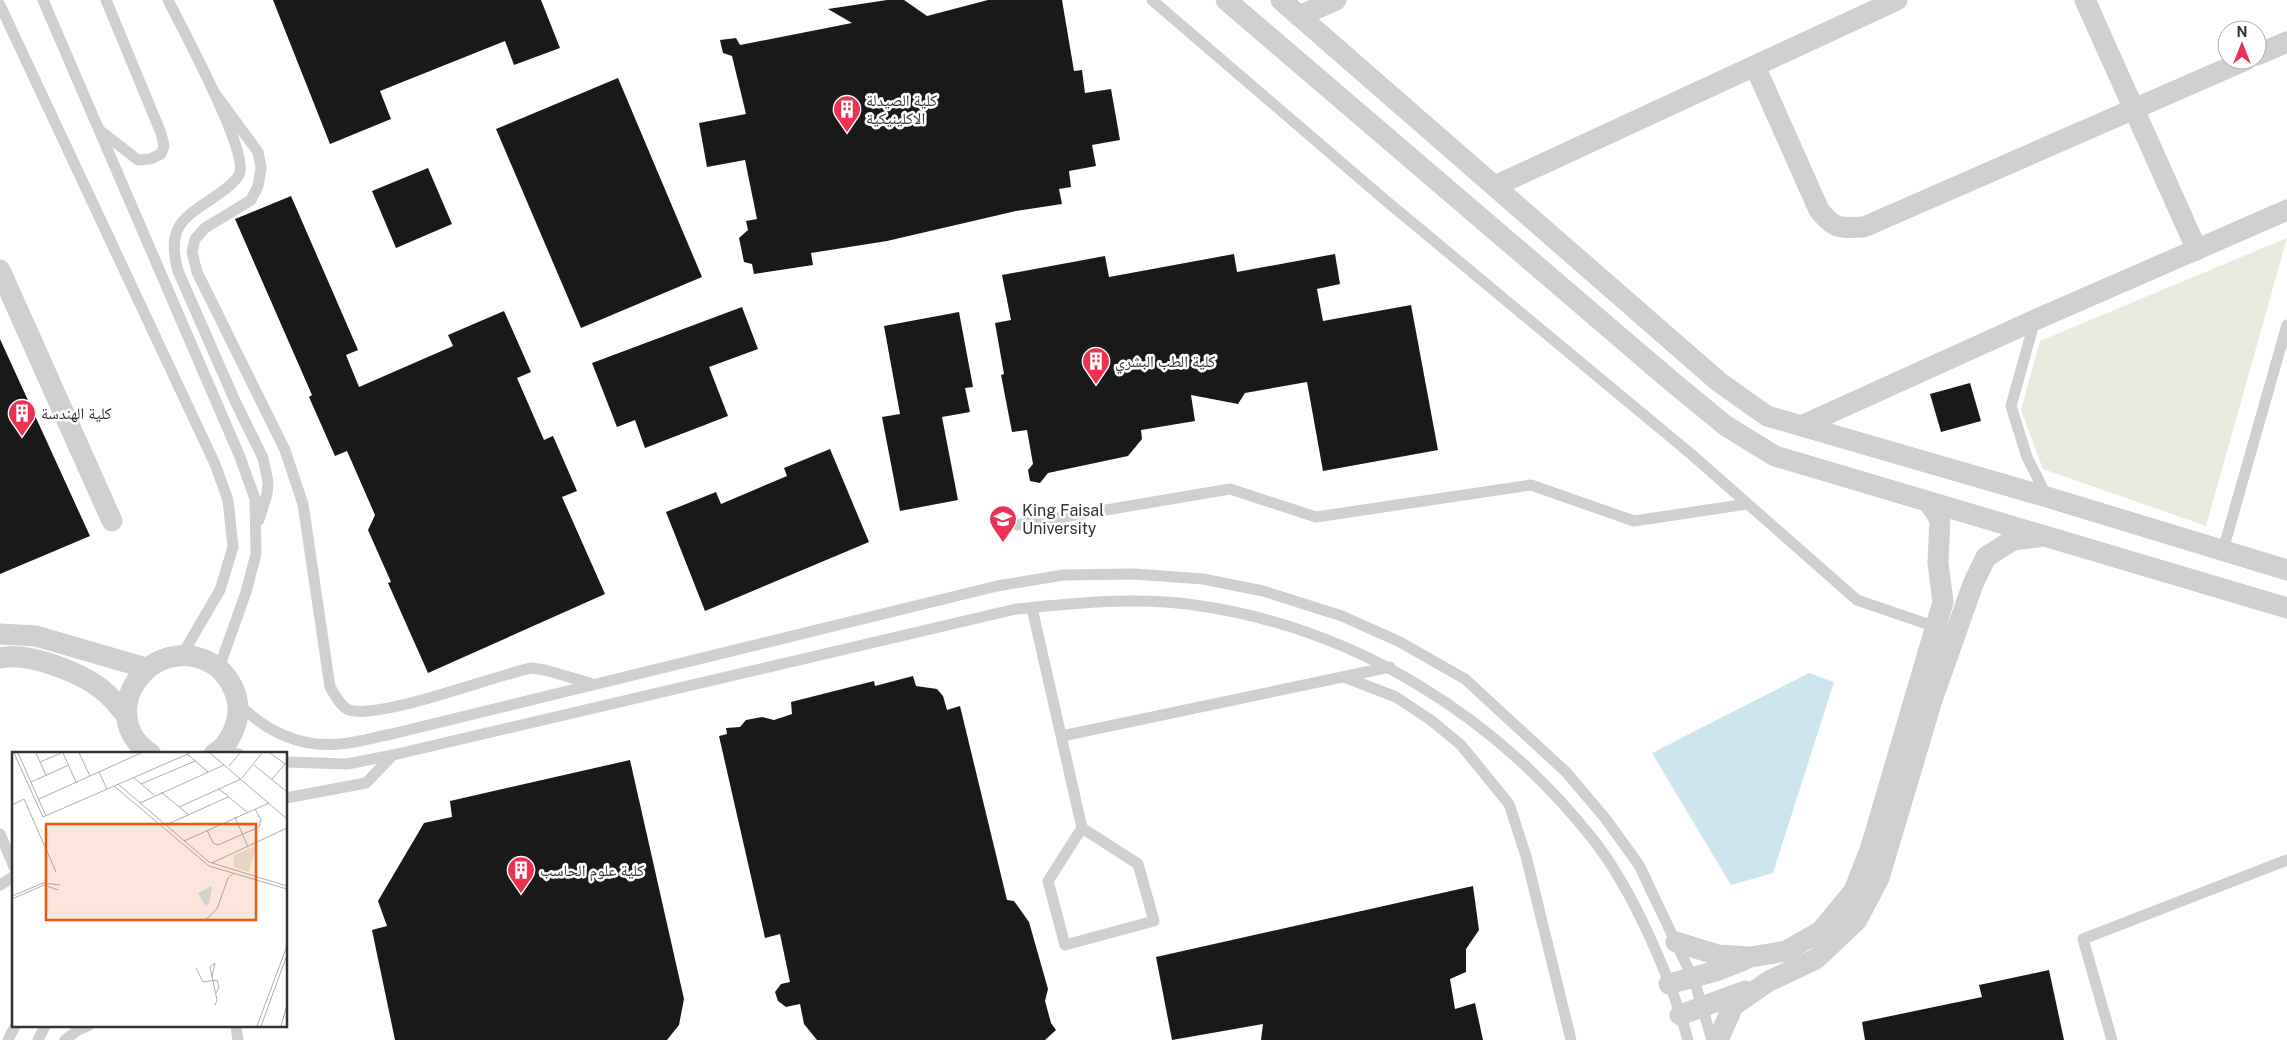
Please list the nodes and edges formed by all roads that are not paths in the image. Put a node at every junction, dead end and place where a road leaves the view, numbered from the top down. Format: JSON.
{"nodes":[{"id":1,"x":43,"y":0,"type":"edge"},
{"id":2,"x":106,"y":0,"type":"edge"},
{"id":3,"x":168,"y":0,"type":"edge"},
{"id":4,"x":1152,"y":0,"type":"edge"},
{"id":5,"x":1226,"y":0,"type":"edge"},
{"id":6,"x":1281,"y":0,"type":"edge"},
{"id":7,"x":1336,"y":0,"type":"edge"},
{"id":8,"x":1897,"y":0,"type":"edge"},
{"id":9,"x":2085,"y":0,"type":"edge"},
{"id":10,"x":0,"y":5,"type":"edge"},
{"id":11,"x":1299,"y":16,"type":"junction"},
{"id":12,"x":2287,"y":42,"type":"edge"},
{"id":13,"x":2267,"y":51,"type":"edge"},
{"id":14,"x":1755,"y":66,"type":"junction"},
{"id":15,"x":2223,"y":70,"type":"edge"},
{"id":16,"x":214,"y":92,"type":"junction"},
{"id":17,"x":2134,"y":109,"type":"junction"},
{"id":18,"x":100,"y":131,"type":"junction"},
{"id":19,"x":1495,"y":186,"type":"junction"},
{"id":20,"x":2287,"y":210,"type":"edge"},
{"id":21,"x":2197,"y":250,"type":"junction"},
{"id":22,"x":0,"y":270,"type":"edge"},
{"id":23,"x":2035,"y":320,"type":"junction"},
{"id":24,"x":2287,"y":325,"type":"edge"},
{"id":25,"x":2285,"y":337,"type":"edge"},
{"id":26,"x":1801,"y":426,"type":"junction"},
{"id":27,"x":2048,"y":497,"type":"junction"},
{"id":28,"x":1929,"y":503,"type":"junction"},
{"id":29,"x":1747,"y":504,"type":"junction"},
{"id":30,"x":112,"y":521,"type":"dead end"},
{"id":31,"x":1017,"y":525,"type":"dead end"},
{"id":32,"x":256,"y":530,"type":"junction"},
{"id":33,"x":2044,"y":536,"type":"junction"},
{"id":34,"x":2223,"y":550,"type":"junction"},
{"id":35,"x":2287,"y":570,"type":"edge"},
{"id":36,"x":1032,"y":608,"type":"junction"},
{"id":37,"x":2287,"y":608,"type":"edge"},
{"id":38,"x":1936,"y":627,"type":"junction"},
{"id":39,"x":0,"y":634,"type":"edge"},
{"id":40,"x":182,"y":654,"type":"junction"},
{"id":41,"x":0,"y":658,"type":"edge"},
{"id":42,"x":146,"y":668,"type":"junction"},
{"id":43,"x":219,"y":668,"type":"junction"},
{"id":44,"x":1390,"y":668,"type":"junction"},
{"id":45,"x":1344,"y":677,"type":"junction"},
{"id":46,"x":592,"y":684,"type":"junction"},
{"id":47,"x":238,"y":703,"type":"junction"},
{"id":48,"x":126,"y":716,"type":"junction"},
{"id":49,"x":1062,"y":736,"type":"junction"},
{"id":50,"x":141,"y":749,"type":"edge"},
{"id":51,"x":224,"y":752,"type":"edge"},
{"id":52,"x":392,"y":755,"type":"junction"},
{"id":53,"x":288,"y":762,"type":"edge"},
{"id":54,"x":288,"y":798,"type":"edge"},
{"id":55,"x":1082,"y":828,"type":"junction"},
{"id":56,"x":0,"y":834,"type":"edge"},
{"id":57,"x":2287,"y":860,"type":"edge"},
{"id":58,"x":12,"y":862,"type":"edge"},
{"id":59,"x":12,"y":877,"type":"edge"},
{"id":60,"x":0,"y":885,"type":"edge"},
{"id":61,"x":1676,"y":942,"type":"junction"},
{"id":62,"x":1751,"y":957,"type":"junction"},
{"id":63,"x":1692,"y":977,"type":"junction"},
{"id":64,"x":1669,"y":984,"type":"junction"},
{"id":65,"x":1764,"y":984,"type":"junction"},
{"id":66,"x":1702,"y":1006,"type":"junction"},
{"id":67,"x":1680,"y":1015,"type":"junction"},
{"id":68,"x":14,"y":1028,"type":"edge"},
{"id":69,"x":43,"y":1028,"type":"edge"},
{"id":70,"x":83,"y":1028,"type":"edge"},
{"id":71,"x":8,"y":1040,"type":"edge"},
{"id":72,"x":38,"y":1040,"type":"edge"},
{"id":73,"x":65,"y":1040,"type":"edge"},
{"id":74,"x":1571,"y":1040,"type":"edge"},
{"id":75,"x":1688,"y":1040,"type":"edge"},
{"id":76,"x":1712,"y":1040,"type":"edge"},
{"id":77,"x":1718,"y":1040,"type":"edge"},
{"id":78,"x":2112,"y":1040,"type":"edge"}],
"edges":[{"from":1,"to":18,"type":"lane"},
{"from":2,"to":18,"type":"lane"},
{"from":3,"to":16,"type":"lane"},
{"from":4,"to":29,"type":"lane"},
{"from":5,"to":28,"type":"street"},
{"from":6,"to":11,"type":"street"},
{"from":7,"to":11,"type":"street"},
{"from":8,"to":14,"type":"street"},
{"from":9,"to":17,"type":"street"},
{"from":10,"to":40,"type":"lane"},
{"from":11,"to":19,"type":"street"},
{"from":12,"to":13,"type":"street"},
{"from":14,"to":17,"type":"street"},
{"from":14,"to":19,"type":"street"},
{"from":15,"to":17,"type":"street"},
{"from":16,"to":32,"type":"lane"},
{"from":16,"to":46,"type":"lane"},
{"from":17,"to":21,"type":"street"},
{"from":18,"to":32,"type":"lane"},
{"from":19,"to":26,"type":"street"},
{"from":20,"to":21,"type":"street"},
{"from":21,"to":23,"type":"street"},
{"from":22,"to":30,"type":"street"},
{"from":23,"to":26,"type":"street"},
{"from":23,"to":27,"type":"lane"},
{"from":24,"to":25,"type":"lane"},
{"from":25,"to":34,"type":"lane"},
{"from":26,"to":27,"type":"street"},
{"from":27,"to":34,"type":"street"},
{"from":28,"to":33,"type":"street"},
{"from":28,"to":38,"type":"street"},
{"from":29,"to":31,"type":"lane"},
{"from":29,"to":38,"type":"lane"},
{"from":32,"to":43,"type":"lane"},
{"from":33,"to":37,"type":"street"},
{"from":33,"to":65,"type":"street"},
{"from":34,"to":35,"type":"street"},
{"from":36,"to":44,"type":"lane"},
{"from":36,"to":49,"type":"lane"},
{"from":36,"to":52,"type":"lane"},
{"from":38,"to":62,"type":"street"},
{"from":39,"to":42,"type":"street"},
{"from":40,"to":42,"type":"street"},
{"from":40,"to":43,"type":"street"},
{"from":41,"to":48,"type":"street"},
{"from":42,"to":48,"type":"street"},
{"from":43,"to":47,"type":"street"},
{"from":44,"to":45,"type":"lane"},
{"from":44,"to":64,"type":"lane"},
{"from":45,"to":49,"type":"lane"},
{"from":45,"to":74,"type":"lane"},
{"from":46,"to":47,"type":"lane"},
{"from":46,"to":61,"type":"lane"},
{"from":47,"to":51,"type":"street"},
{"from":48,"to":50,"type":"street"},
{"from":49,"to":55,"type":"lane"},
{"from":52,"to":53,"type":"lane"},
{"from":52,"to":54,"type":"lane"},
{"from":55,"to":55,"type":"lane"},
{"from":56,"to":58,"type":"lane"},
{"from":57,"to":78,"type":"lane"},
{"from":59,"to":60,"type":"lane"},
{"from":61,"to":62,"type":"street"},
{"from":61,"to":63,"type":"lane"},
{"from":62,"to":63,"type":"street"},
{"from":63,"to":64,"type":"street"},
{"from":63,"to":66,"type":"lane"},
{"from":64,"to":67,"type":"lane"},
{"from":65,"to":66,"type":"street"},
{"from":65,"to":77,"type":"street"},
{"from":66,"to":67,"type":"street"},
{"from":66,"to":76,"type":"lane"},
{"from":67,"to":75,"type":"lane"},
{"from":68,"to":71,"type":"lane"},
{"from":69,"to":72,"type":"lane"},
{"from":70,"to":73,"type":"lane"}]}
